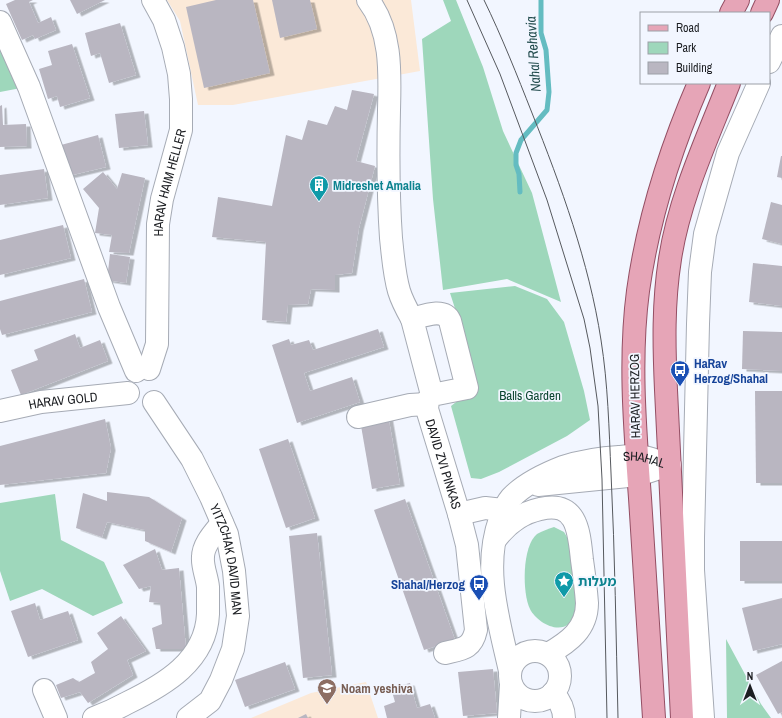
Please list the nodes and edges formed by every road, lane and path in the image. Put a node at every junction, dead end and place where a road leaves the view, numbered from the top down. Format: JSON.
{"nodes":[{"id":1,"x":153,"y":0,"type":"edge"},
{"id":2,"x":368,"y":0,"type":"edge"},
{"id":3,"x":738,"y":0,"type":"edge"},
{"id":4,"x":768,"y":0,"type":"edge"},
{"id":5,"x":732,"y":12,"type":"edge"},
{"id":6,"x":762,"y":12,"type":"edge"},
{"id":7,"x":0,"y":22,"type":"edge"},
{"id":8,"x":782,"y":36,"type":"edge"},
{"id":9,"x":770,"y":60,"type":"edge"},
{"id":10,"x":699,"y":84,"type":"edge"},
{"id":11,"x":729,"y":84,"type":"edge"},
{"id":12,"x":759,"y":84,"type":"edge"},
{"id":13,"x":412,"y":319,"type":"junction"},
{"id":14,"x":153,"y":382,"type":"junction"},
{"id":15,"x":666,"y":390,"type":"junction"},
{"id":16,"x":128,"y":393,"type":"junction"},
{"id":17,"x":430,"y":399,"type":"junction"},
{"id":18,"x":1,"y":405,"type":"edge"},
{"id":19,"x":358,"y":416,"type":"dead end"},
{"id":20,"x":695,"y":429,"type":"junction"},
{"id":21,"x":695,"y":456,"type":"junction"},
{"id":22,"x":670,"y":465,"type":"junction"},
{"id":23,"x":638,"y":466,"type":"junction"},
{"id":24,"x":503,"y":510,"type":"junction"},
{"id":25,"x":459,"y":514,"type":"junction"},
{"id":26,"x":222,"y":523,"type":"junction"},
{"id":27,"x":493,"y":542,"type":"junction"},
{"id":28,"x":496,"y":606,"type":"junction"},
{"id":29,"x":542,"y":652,"type":"junction"},
{"id":30,"x":445,"y":653,"type":"dead end"},
{"id":31,"x":510,"y":677,"type":"junction"},
{"id":32,"x":44,"y":690,"type":"dead end"},
{"id":33,"x":545,"y":697,"type":"junction"},
{"id":34,"x":56,"y":718,"type":"edge"},
{"id":35,"x":94,"y":718,"type":"edge"},
{"id":36,"x":188,"y":718,"type":"edge"},
{"id":37,"x":509,"y":718,"type":"edge"},
{"id":38,"x":521,"y":718,"type":"edge"},
{"id":39,"x":564,"y":718,"type":"edge"},
{"id":40,"x":654,"y":718,"type":"edge"},
{"id":41,"x":682,"y":718,"type":"edge"},
{"id":42,"x":703,"y":718,"type":"edge"}],
"edges":[{"from":1,"to":14,"type":"street","name":"HARAV HAIM HELLER"},
{"from":2,"to":13,"type":"street","name":"DAVID ZVI PINKAS"},
{"from":3,"to":5,"type":"main road"},
{"from":4,"to":6,"type":"main road"},
{"from":7,"to":14,"type":"street","name":"YITZCHAK DAVID MAN"},
{"from":8,"to":9,"type":"street"},
{"from":10,"to":23,"type":"main road","name":"HARAV HERZOG"},
{"from":11,"to":15,"type":"main road"},
{"from":12,"to":20,"type":"street"},
{"from":13,"to":17,"type":"street","name":"DAVID ZVI PINKAS"},
{"from":13,"to":17,"type":"street"},
{"from":14,"to":16,"type":"street","name":"HARAV HAIM HELLER"},
{"from":14,"to":16,"type":"street"},
{"from":14,"to":26,"type":"street","name":"YITZCHAK DAVID MAN"},
{"from":15,"to":20,"type":"street"},
{"from":15,"to":22,"type":"main road"},
{"from":16,"to":18,"type":"street","name":"HARAV GOLD"},
{"from":17,"to":19,"type":"street"},
{"from":17,"to":25,"type":"street","name":"DAVID ZVI PINKAS"},
{"from":20,"to":21,"type":"street"},
{"from":21,"to":22,"type":"street"},
{"from":21,"to":42,"type":"street"},
{"from":22,"to":23,"type":"street","name":"SHAHAL"},
{"from":22,"to":41,"type":"main road"},
{"from":23,"to":24,"type":"street","name":"SHAHAL"},
{"from":23,"to":40,"type":"main road","name":"HARAV HERZOG"},
{"from":24,"to":25,"type":"street","name":"DAVID ZVI PINKAS"},
{"from":24,"to":27,"type":"street","name":"SHAHAL"},
{"from":25,"to":30,"type":"street"},
{"from":26,"to":35,"type":"street"},
{"from":26,"to":36,"type":"street","name":"YITZCHAK DAVID MAN"},
{"from":27,"to":28,"type":"street","name":"SHAHAL"},
{"from":27,"to":29,"type":"street"},
{"from":28,"to":29,"type":"street","name":"SHAHAL"},
{"from":28,"to":31,"type":"street","name":"SHAHAL"},
{"from":29,"to":31,"type":"street"},
{"from":29,"to":33,"type":"street"},
{"from":31,"to":33,"type":"street"},
{"from":31,"to":37,"type":"street","name":"SHAHAL"},
{"from":32,"to":34,"type":"street"},
{"from":33,"to":38,"type":"street"},
{"from":33,"to":39,"type":"street"}]}
